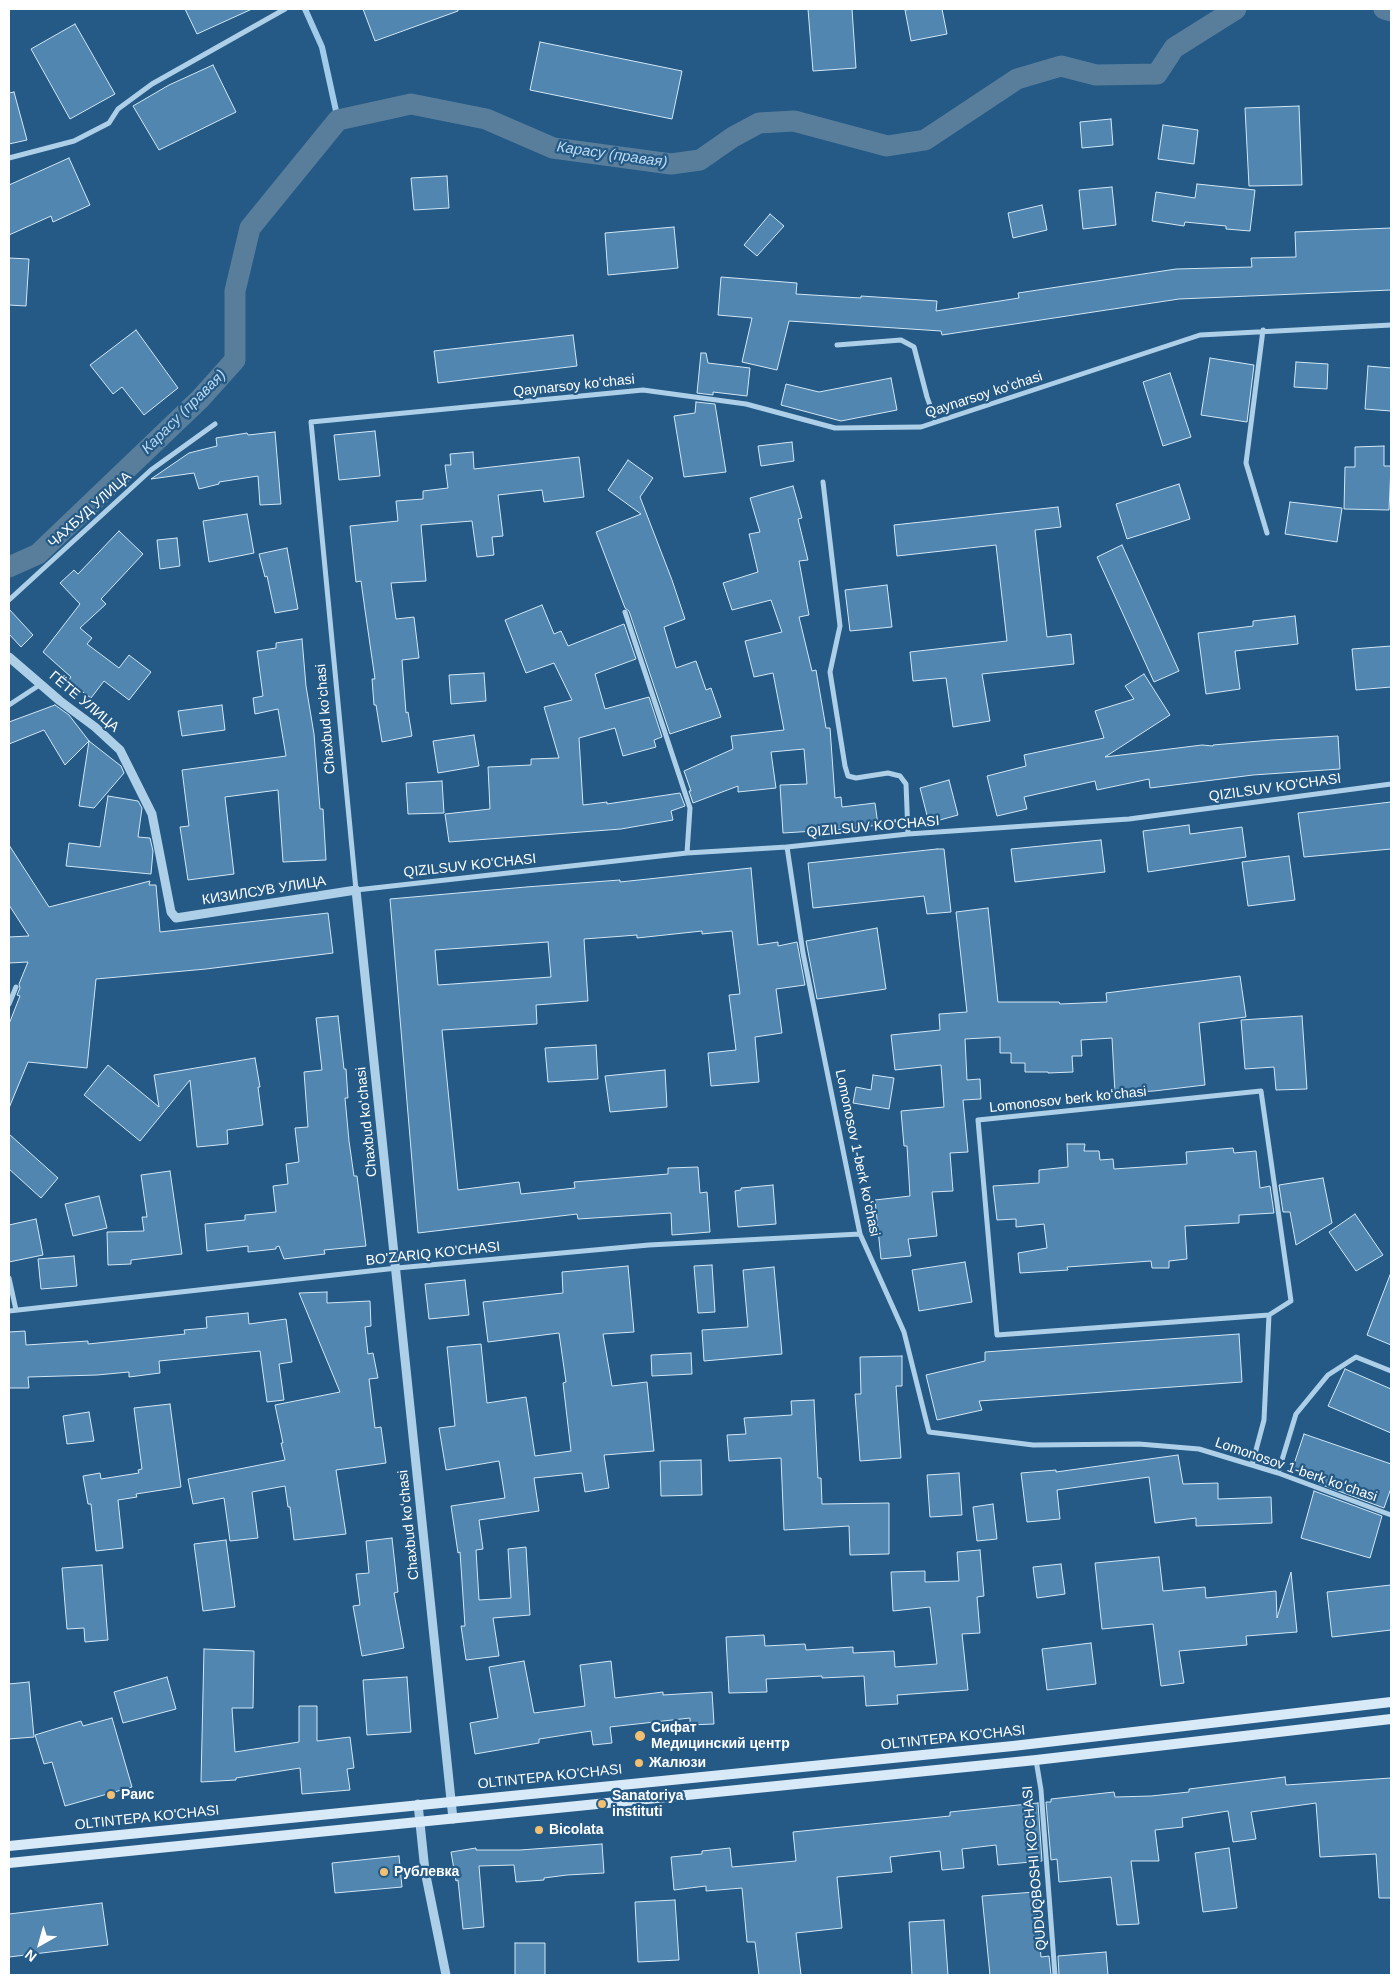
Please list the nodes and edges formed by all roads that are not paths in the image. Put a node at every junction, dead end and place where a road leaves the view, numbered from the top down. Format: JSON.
{"nodes":[{"id":1,"x":285,"y":9,"type":"edge"},
{"id":2,"x":9,"y":158,"type":"edge"},
{"id":3,"x":1391,"y":325,"type":"edge"},
{"id":4,"x":1263,"y":330,"type":"junction"},
{"id":5,"x":837,"y":345,"type":"dead end"},
{"id":6,"x":311,"y":422,"type":"joint"},
{"id":7,"x":936,"y":422,"type":"junction"},
{"id":8,"x":215,"y":424,"type":"dead end"},
{"id":9,"x":823,"y":482,"type":"dead end"},
{"id":10,"x":1267,"y":533,"type":"dead end"},
{"id":11,"x":9,"y":600,"type":"edge"},
{"id":12,"x":624,"y":612,"type":"dead end"},
{"id":13,"x":9,"y":657,"type":"edge"},
{"id":14,"x":41,"y":684,"type":"junction"},
{"id":15,"x":9,"y":705,"type":"edge"},
{"id":16,"x":1391,"y":784,"type":"edge"},
{"id":17,"x":908,"y":834,"type":"junction"},
{"id":18,"x":787,"y":847,"type":"junction"},
{"id":19,"x":687,"y":853,"type":"junction"},
{"id":20,"x":356,"y":890,"type":"junction"},
{"id":21,"x":176,"y":918,"type":"joint"},
{"id":22,"x":16,"y":987,"type":"dead end"},
{"id":23,"x":9,"y":1004,"type":"edge"},
{"id":24,"x":860,"y":1234,"type":"junction"},
{"id":25,"x":397,"y":1268,"type":"junction"},
{"id":26,"x":9,"y":1278,"type":"edge"},
{"id":27,"x":16,"y":1310,"type":"junction"},
{"id":28,"x":9,"y":1311,"type":"edge"},
{"id":29,"x":1269,"y":1315,"type":"junction"},
{"id":30,"x":1391,"y":1371,"type":"edge"},
{"id":31,"x":1252,"y":1465,"type":"junction"},
{"id":32,"x":1278,"y":1473,"type":"junction"},
{"id":33,"x":1391,"y":1516,"type":"edge"},
{"id":34,"x":1391,"y":1702,"type":"edge"},
{"id":35,"x":1391,"y":1720,"type":"edge"},
{"id":36,"x":1035,"y":1744,"type":"junction"},
{"id":37,"x":1036,"y":1760,"type":"junction"},
{"id":38,"x":451,"y":1801,"type":"junction"},
{"id":39,"x":418,"y":1804,"type":"junction"},
{"id":40,"x":453,"y":1819,"type":"junction"},
{"id":41,"x":420,"y":1822,"type":"junction"},
{"id":42,"x":9,"y":1846,"type":"edge"},
{"id":43,"x":9,"y":1863,"type":"edge"},
{"id":44,"x":446,"y":1975,"type":"edge"},
{"id":45,"x":1056,"y":1975,"type":"edge"}],
"edges":[{"from":1,"to":2,"type":"street"},
{"from":3,"to":4,"type":"street","name":"Qaynarsoy koʻchasi"},
{"from":4,"to":7,"type":"street","name":"Qaynarsoy koʻchasi"},
{"from":4,"to":10,"type":"street"},
{"from":5,"to":7,"type":"street"},
{"from":6,"to":7,"type":"street","name":"Qaynarsoy koʻchasi"},
{"from":6,"to":20,"type":"street","name":"Chaxbud koʻchasi"},
{"from":8,"to":11,"type":"street","name":"ЧАХБУД УЛИЦА"},
{"from":9,"to":17,"type":"street"},
{"from":12,"to":19,"type":"street"},
{"from":13,"to":14,"type":"street","name":"ГЁТЕ УЛИЦА"},
{"from":14,"to":15,"type":"street"},
{"from":14,"to":21,"type":"street","name":"ГЁТЕ УЛИЦА"},
{"from":16,"to":17,"type":"street","name":"QIZILSUV KO'CHASI"},
{"from":17,"to":18,"type":"street","name":"QIZILSUV KO'CHASI"},
{"from":18,"to":19,"type":"street","name":"QIZILSUV KO'CHASI"},
{"from":18,"to":24,"type":"street","name":"Lomonosov 1-berk koʻchasi"},
{"from":19,"to":20,"type":"street","name":"QIZILSUV KO'CHASI"},
{"from":20,"to":21,"type":"street","name":"КИЗИЛСУВ УЛИЦА"},
{"from":20,"to":25,"type":"street","name":"Chaxbud koʻchasi"},
{"from":22,"to":23,"type":"street"},
{"from":24,"to":25,"type":"street","name":"BO'ZARIQ KO'CHASI"},
{"from":24,"to":31,"type":"street","name":"Lomonosov 1-berk koʻchasi"},
{"from":25,"to":27,"type":"street","name":"BO'ZARIQ KO'CHASI"},
{"from":25,"to":38,"type":"street","name":"Chaxbud koʻchasi"},
{"from":26,"to":27,"type":"street"},
{"from":27,"to":28,"type":"street","name":"BO'ZARIQ KO'CHASI"},
{"from":29,"to":29,"type":"street","name":"Lomonosov berk koʻchasi"},
{"from":29,"to":31,"type":"street"},
{"from":30,"to":32,"type":"street"},
{"from":31,"to":32,"type":"street","name":"Lomonosov 1-berk koʻchasi"},
{"from":32,"to":33,"type":"street","name":"Lomonosov 1-berk koʻchasi"},
{"from":34,"to":36,"type":"main road","name":"OLTINTEPA KO'CHASI"},
{"from":35,"to":37,"type":"main road"},
{"from":36,"to":37,"type":"main road"},
{"from":36,"to":38,"type":"main road","name":"OLTINTEPA KO'CHASI"},
{"from":37,"to":40,"type":"main road"},
{"from":37,"to":45,"type":"street","name":"QUDUQBOSHI KO'CHASI"},
{"from":38,"to":39,"type":"main road","name":"OLTINTEPA KO'CHASI"},
{"from":38,"to":40,"type":"street","name":"Chaxbud koʻchasi"},
{"from":39,"to":41,"type":"street"},
{"from":39,"to":42,"type":"main road","name":"OLTINTEPA KO'CHASI"},
{"from":40,"to":41,"type":"main road"},
{"from":41,"to":43,"type":"main road"},
{"from":41,"to":44,"type":"street"}]}
